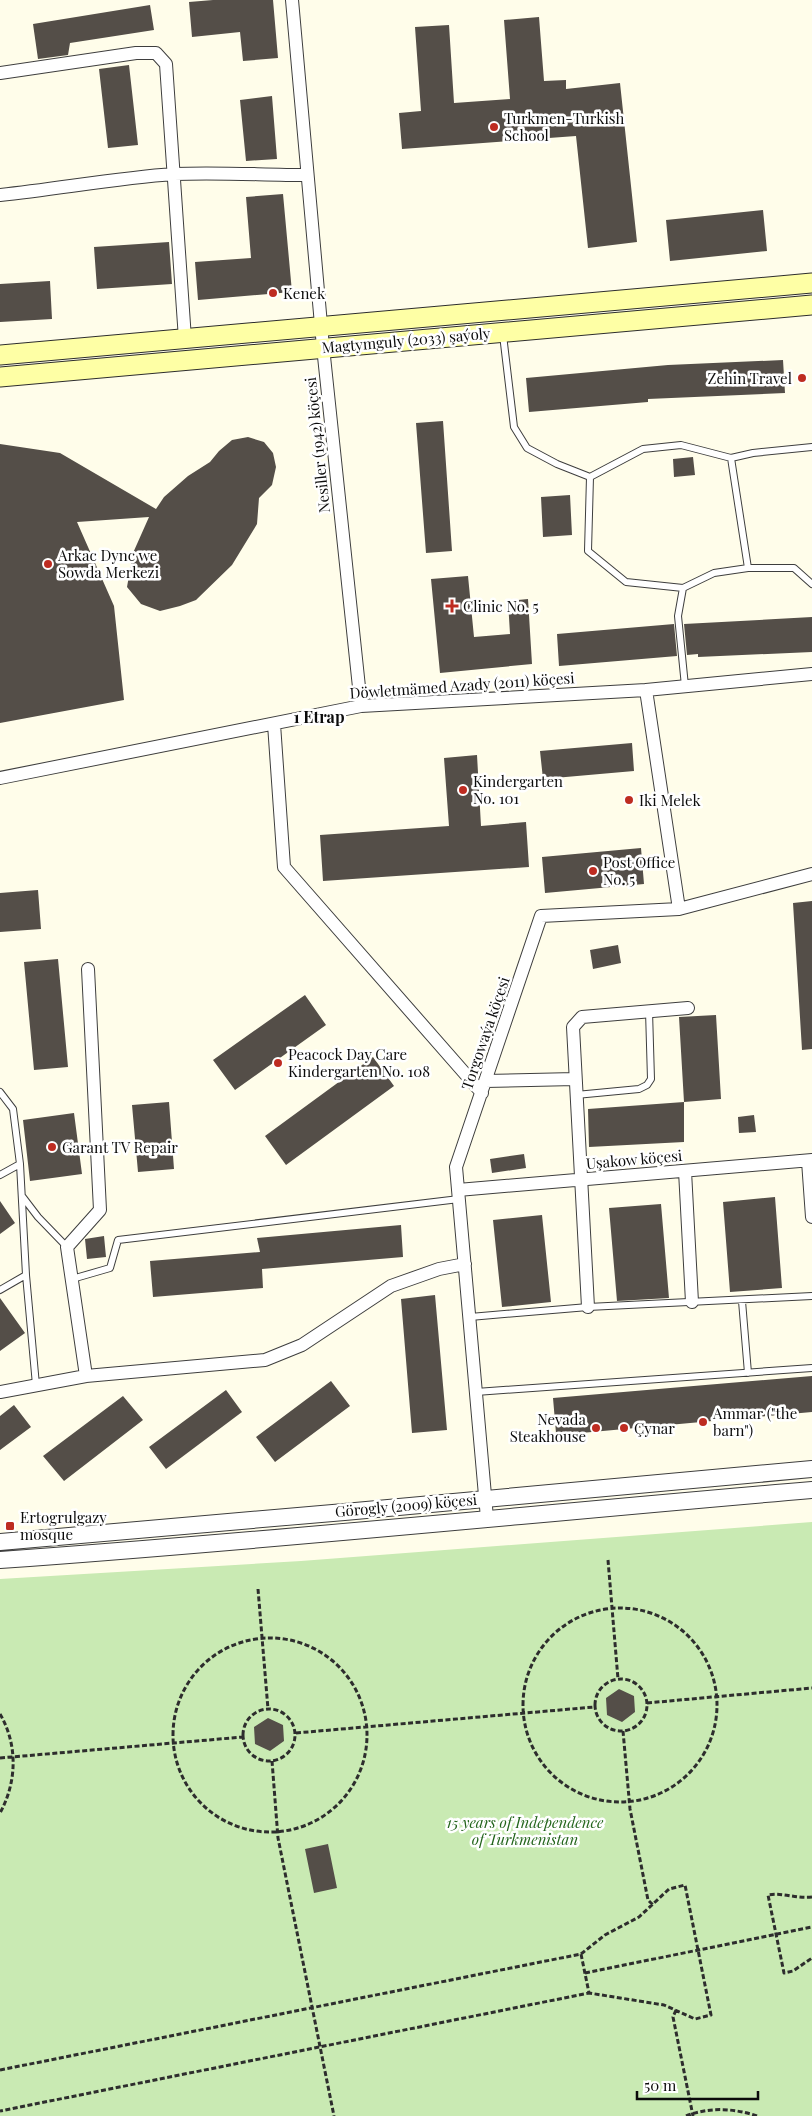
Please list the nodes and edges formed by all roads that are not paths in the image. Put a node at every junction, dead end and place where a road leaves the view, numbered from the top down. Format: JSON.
{"nodes":[{"id":1,"x":292,"y":0,"type":"edge"},
{"id":2,"x":0,"y":73,"type":"edge"},
{"id":3,"x":172,"y":175,"type":"junction"},
{"id":4,"x":307,"y":175,"type":"junction"},
{"id":5,"x":0,"y":195,"type":"edge"},
{"id":6,"x":812,"y":283,"type":"edge"},
{"id":7,"x":812,"y":305,"type":"edge"},
{"id":8,"x":321,"y":327,"type":"junction"},
{"id":9,"x":502,"y":331,"type":"junction"},
{"id":10,"x":185,"y":339,"type":"junction"},
{"id":11,"x":323,"y":347,"type":"junction"},
{"id":12,"x":0,"y":355,"type":"edge"},
{"id":13,"x":0,"y":377,"type":"edge"},
{"id":14,"x":812,"y":447,"type":"edge"},
{"id":15,"x":731,"y":458,"type":"junction"},
{"id":16,"x":590,"y":477,"type":"junction"},
{"id":17,"x":748,"y":568,"type":"junction"},
{"id":18,"x":812,"y":584,"type":"edge"},
{"id":19,"x":683,"y":588,"type":"junction"},
{"id":20,"x":812,"y":674,"type":"edge"},
{"id":21,"x":686,"y":686,"type":"junction"},
{"id":22,"x":646,"y":690,"type":"junction"},
{"id":23,"x":361,"y":706,"type":"junction"},
{"id":24,"x":274,"y":724,"type":"junction"},
{"id":25,"x":0,"y":778,"type":"edge"},
{"id":26,"x":812,"y":874,"type":"edge"},
{"id":27,"x":679,"y":909,"type":"junction"},
{"id":28,"x":88,"y":969,"type":"dead end"},
{"id":29,"x":688,"y":1008,"type":"dead end"},
{"id":30,"x":649,"y":1011,"type":"junction"},
{"id":31,"x":575,"y":1079,"type":"junction"},
{"id":32,"x":484,"y":1087,"type":"junction"},
{"id":33,"x":0,"y":1092,"type":"edge"},
{"id":34,"x":576,"y":1095,"type":"junction"},
{"id":35,"x":810,"y":1161,"type":"edge"},
{"id":36,"x":20,"y":1164,"type":"junction"},
{"id":37,"x":685,"y":1171,"type":"junction"},
{"id":38,"x":0,"y":1175,"type":"edge"},
{"id":39,"x":580,"y":1180,"type":"junction"},
{"id":40,"x":459,"y":1194,"type":"junction"},
{"id":41,"x":22,"y":1195,"type":"junction"},
{"id":42,"x":812,"y":1217,"type":"edge"},
{"id":43,"x":67,"y":1247,"type":"junction"},
{"id":44,"x":465,"y":1264,"type":"junction"},
{"id":45,"x":26,"y":1275,"type":"junction"},
{"id":46,"x":72,"y":1279,"type":"junction"},
{"id":47,"x":0,"y":1290,"type":"edge"},
{"id":48,"x":812,"y":1296,"type":"edge"},
{"id":49,"x":742,"y":1300,"type":"junction"},
{"id":50,"x":692,"y":1302,"type":"junction"},
{"id":51,"x":588,"y":1307,"type":"junction"},
{"id":52,"x":470,"y":1316,"type":"junction"},
{"id":53,"x":812,"y":1368,"type":"edge"},
{"id":54,"x":748,"y":1372,"type":"junction"},
{"id":55,"x":86,"y":1376,"type":"junction"},
{"id":56,"x":36,"y":1386,"type":"junction"},
{"id":57,"x":0,"y":1392,"type":"edge"},
{"id":58,"x":476,"y":1392,"type":"junction"},
{"id":59,"x":812,"y":1469,"type":"edge"},
{"id":60,"x":812,"y":1490,"type":"edge"},
{"id":61,"x":486,"y":1498,"type":"junction"},
{"id":62,"x":487,"y":1518,"type":"junction"},
{"id":63,"x":0,"y":1542,"type":"edge"},
{"id":64,"x":0,"y":1560,"type":"edge"}],
"edges":[{"from":1,"to":4,"type":"street","name":"Nesiller (1942) köçesi"},
{"from":2,"to":3,"type":"street"},
{"from":3,"to":4,"type":"street"},
{"from":3,"to":5,"type":"street"},
{"from":3,"to":10,"type":"street"},
{"from":4,"to":8,"type":"street","name":"Nesiller (1942) köçesi"},
{"from":6,"to":8,"type":"main road","name":"Magtymguly (2033) şaýoly"},
{"from":7,"to":9,"type":"main road","name":"Magtymguly (2033) şaýoly"},
{"from":8,"to":10,"type":"main road","name":"Magtymguly (2033) şaýoly"},
{"from":8,"to":11,"type":"street","name":"Nesiller (1942) köçesi"},
{"from":9,"to":11,"type":"main road","name":"Magtymguly (2033) şaýoly"},
{"from":9,"to":16,"type":"lane"},
{"from":10,"to":12,"type":"main road","name":"Magtymguly (2033) şaýoly"},
{"from":11,"to":13,"type":"main road","name":"Magtymguly (2033) şaýoly"},
{"from":11,"to":23,"type":"street","name":"Nesiller (1942) köçesi"},
{"from":14,"to":15,"type":"lane"},
{"from":15,"to":16,"type":"lane"},
{"from":15,"to":17,"type":"lane"},
{"from":16,"to":19,"type":"lane"},
{"from":17,"to":18,"type":"lane"},
{"from":17,"to":19,"type":"lane"},
{"from":19,"to":21,"type":"lane"},
{"from":20,"to":21,"type":"street","name":"Döwletmämed Azady (2011) köçesi"},
{"from":21,"to":22,"type":"street","name":"Döwletmämed Azady (2011) köçesi"},
{"from":22,"to":23,"type":"street","name":"Döwletmämed Azady (2011) köçesi"},
{"from":22,"to":27,"type":"street"},
{"from":23,"to":24,"type":"street","name":"Döwletmämed Azady (2011) köçesi"},
{"from":24,"to":25,"type":"street","name":"Döwletmämed Azady (2011) köçesi"},
{"from":24,"to":32,"type":"street"},
{"from":26,"to":27,"type":"street"},
{"from":27,"to":32,"type":"street","name":"Torgowaýa köçesi"},
{"from":28,"to":43,"type":"street"},
{"from":29,"to":30,"type":"street"},
{"from":30,"to":31,"type":"street"},
{"from":30,"to":34,"type":"lane"},
{"from":31,"to":32,"type":"street"},
{"from":31,"to":34,"type":"street"},
{"from":32,"to":40,"type":"street","name":"Torgowaýa köçesi"},
{"from":33,"to":36,"type":"lane"},
{"from":34,"to":39,"type":"street"},
{"from":35,"to":37,"type":"street","name":"Uşakow köçesi"},
{"from":35,"to":42,"type":"street"},
{"from":36,"to":38,"type":"lane"},
{"from":36,"to":41,"type":"lane"},
{"from":37,"to":39,"type":"street","name":"Uşakow köçesi"},
{"from":37,"to":50,"type":"street"},
{"from":39,"to":40,"type":"street","name":"Uşakow köçesi"},
{"from":39,"to":51,"type":"street"},
{"from":40,"to":44,"type":"street","name":"Torgowaýa köçesi"},
{"from":40,"to":46,"type":"lane"},
{"from":41,"to":43,"type":"lane"},
{"from":41,"to":45,"type":"lane"},
{"from":43,"to":46,"type":"street"},
{"from":44,"to":52,"type":"street","name":"Torgowaýa köçesi"},
{"from":44,"to":55,"type":"street"},
{"from":45,"to":47,"type":"lane"},
{"from":45,"to":56,"type":"lane"},
{"from":46,"to":55,"type":"street"},
{"from":48,"to":49,"type":"lane"},
{"from":49,"to":50,"type":"lane"},
{"from":49,"to":54,"type":"lane"},
{"from":50,"to":51,"type":"lane"},
{"from":51,"to":52,"type":"lane"},
{"from":52,"to":58,"type":"street","name":"Torgowaýa köçesi"},
{"from":53,"to":54,"type":"lane"},
{"from":54,"to":58,"type":"lane"},
{"from":55,"to":56,"type":"street"},
{"from":56,"to":57,"type":"street"},
{"from":58,"to":61,"type":"street","name":"Torgowaýa köçesi"},
{"from":59,"to":61,"type":"street","name":"Görogly (2009) köçesi"},
{"from":60,"to":62,"type":"street","name":"Görogly (2009) köçesi"},
{"from":61,"to":62,"type":"street","name":"Torgowaýa köçesi"},
{"from":61,"to":63,"type":"street","name":"Görogly (2009) köçesi"},
{"from":62,"to":64,"type":"street","name":"Görogly (2009) köçesi"}]}
